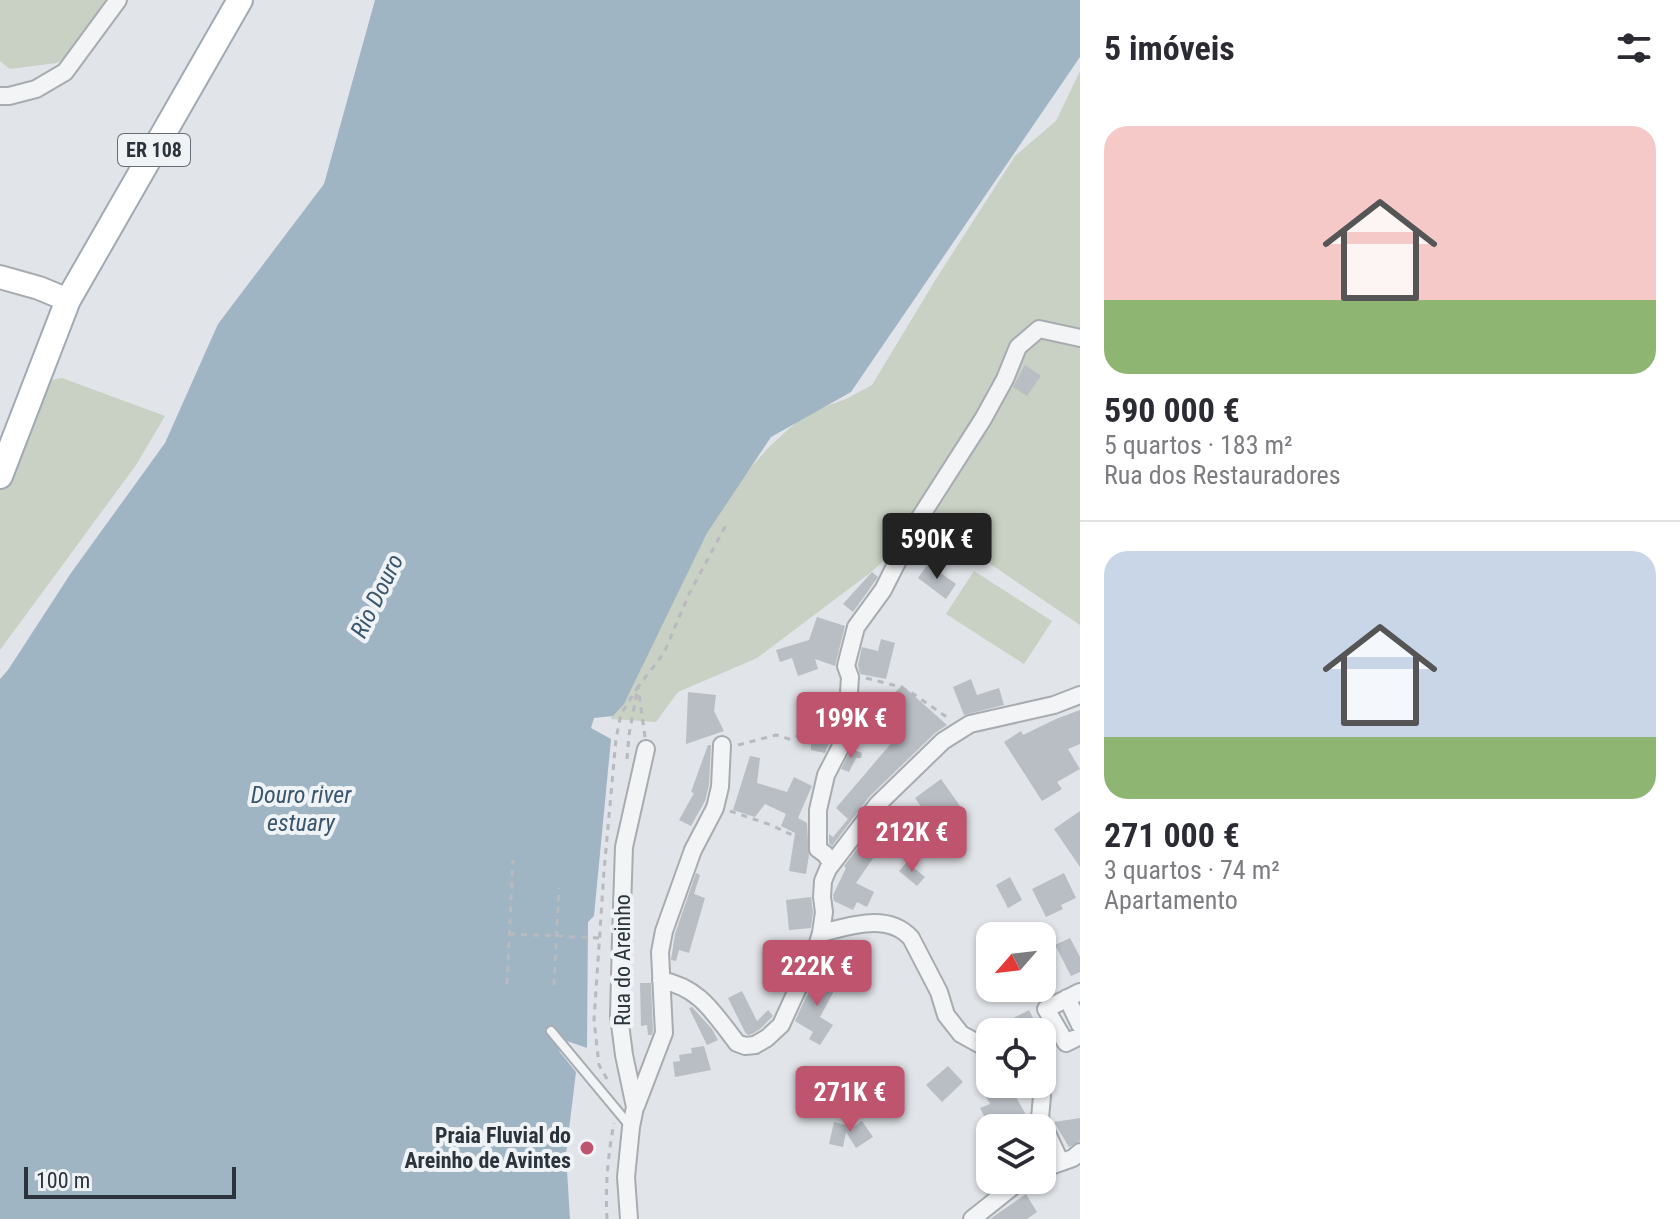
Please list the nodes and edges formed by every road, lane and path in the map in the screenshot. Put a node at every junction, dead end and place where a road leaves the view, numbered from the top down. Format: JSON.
{"nodes":[{"id":1,"x":118,"y":0,"type":"edge"},
{"id":2,"x":240,"y":0,"type":"edge"},
{"id":3,"x":0,"y":96,"type":"edge"},
{"id":4,"x":0,"y":277,"type":"edge"},
{"id":5,"x":68,"y":300,"type":"junction"},
{"id":6,"x":1080,"y":338,"type":"edge"},
{"id":7,"x":0,"y":476,"type":"edge"},
{"id":8,"x":726,"y":525,"type":"dead end"},
{"id":9,"x":850,"y":677,"type":"junction"},
{"id":10,"x":1080,"y":695,"type":"edge"},
{"id":11,"x":847,"y":724,"type":"junction"},
{"id":12,"x":963,"y":728,"type":"junction"},
{"id":13,"x":722,"y":745,"type":"joint"},
{"id":14,"x":646,"y":749,"type":"joint"},
{"id":15,"x":715,"y":808,"type":"junction"},
{"id":16,"x":818,"y":849,"type":"junction"},
{"id":17,"x":513,"y":860,"type":"dead end"},
{"id":18,"x":832,"y":864,"type":"junction"},
{"id":19,"x":559,"y":888,"type":"dead end"},
{"id":20,"x":821,"y":933,"type":"junction"},
{"id":21,"x":509,"y":934,"type":"junction"},
{"id":22,"x":555,"y":937,"type":"junction"},
{"id":23,"x":600,"y":938,"type":"dead end"},
{"id":24,"x":661,"y":980,"type":"junction"},
{"id":25,"x":507,"y":984,"type":"dead end"},
{"id":26,"x":554,"y":985,"type":"dead end"},
{"id":27,"x":1074,"y":995,"type":"edge"},
{"id":28,"x":1080,"y":1025,"type":"edge"},
{"id":29,"x":551,"y":1031,"type":"dead end"},
{"id":30,"x":1080,"y":1036,"type":"edge"},
{"id":31,"x":976,"y":1042,"type":"edge"},
{"id":32,"x":1042,"y":1098,"type":"edge"},
{"id":33,"x":635,"y":1107,"type":"junction"},
{"id":34,"x":617,"y":1110,"type":"junction"},
{"id":35,"x":631,"y":1127,"type":"junction"},
{"id":36,"x":1080,"y":1152,"type":"edge"},
{"id":37,"x":1060,"y":1161,"type":"junction"},
{"id":38,"x":1056,"y":1163,"type":"edge"},
{"id":39,"x":1003,"y":1194,"type":"edge"},
{"id":40,"x":607,"y":1219,"type":"edge"},
{"id":41,"x":629,"y":1219,"type":"edge"},
{"id":42,"x":972,"y":1219,"type":"edge"}],
"edges":[{"from":1,"to":3,"type":"street"},
{"from":2,"to":5,"type":"main road","number":"ER 108"},
{"from":4,"to":5,"type":"main road"},
{"from":5,"to":7,"type":"main road","number":"ER 108"},
{"from":6,"to":9,"type":"street"},
{"from":8,"to":14,"type":"path"},
{"from":9,"to":11,"type":"street"},
{"from":9,"to":12,"type":"path"},
{"from":10,"to":12,"type":"street"},
{"from":11,"to":13,"type":"path"},
{"from":11,"to":16,"type":"street"},
{"from":12,"to":18,"type":"street"},
{"from":13,"to":15,"type":"street"},
{"from":14,"to":33,"type":"street","name":"Rua do Areinho"},
{"from":15,"to":16,"type":"path"},
{"from":15,"to":24,"type":"street"},
{"from":16,"to":18,"type":"street"},
{"from":17,"to":21,"type":"path"},
{"from":18,"to":20,"type":"street"},
{"from":19,"to":22,"type":"path"},
{"from":20,"to":24,"type":"street"},
{"from":20,"to":31,"type":"street"},
{"from":21,"to":22,"type":"path"},
{"from":21,"to":25,"type":"path"},
{"from":22,"to":23,"type":"path"},
{"from":22,"to":26,"type":"path"},
{"from":24,"to":33,"type":"street"},
{"from":27,"to":28,"type":"street"},
{"from":27,"to":30,"type":"street"},
{"from":29,"to":34,"type":"lane"},
{"from":32,"to":37,"type":"street"},
{"from":33,"to":35,"type":"street","name":"Rua do Areinho"},
{"from":34,"to":35,"type":"lane"},
{"from":34,"to":40,"type":"path"},
{"from":35,"to":41,"type":"street","name":"Rua do Areinho"},
{"from":36,"to":37,"type":"street"},
{"from":37,"to":38,"type":"street"},
{"from":39,"to":42,"type":"street"}]}
